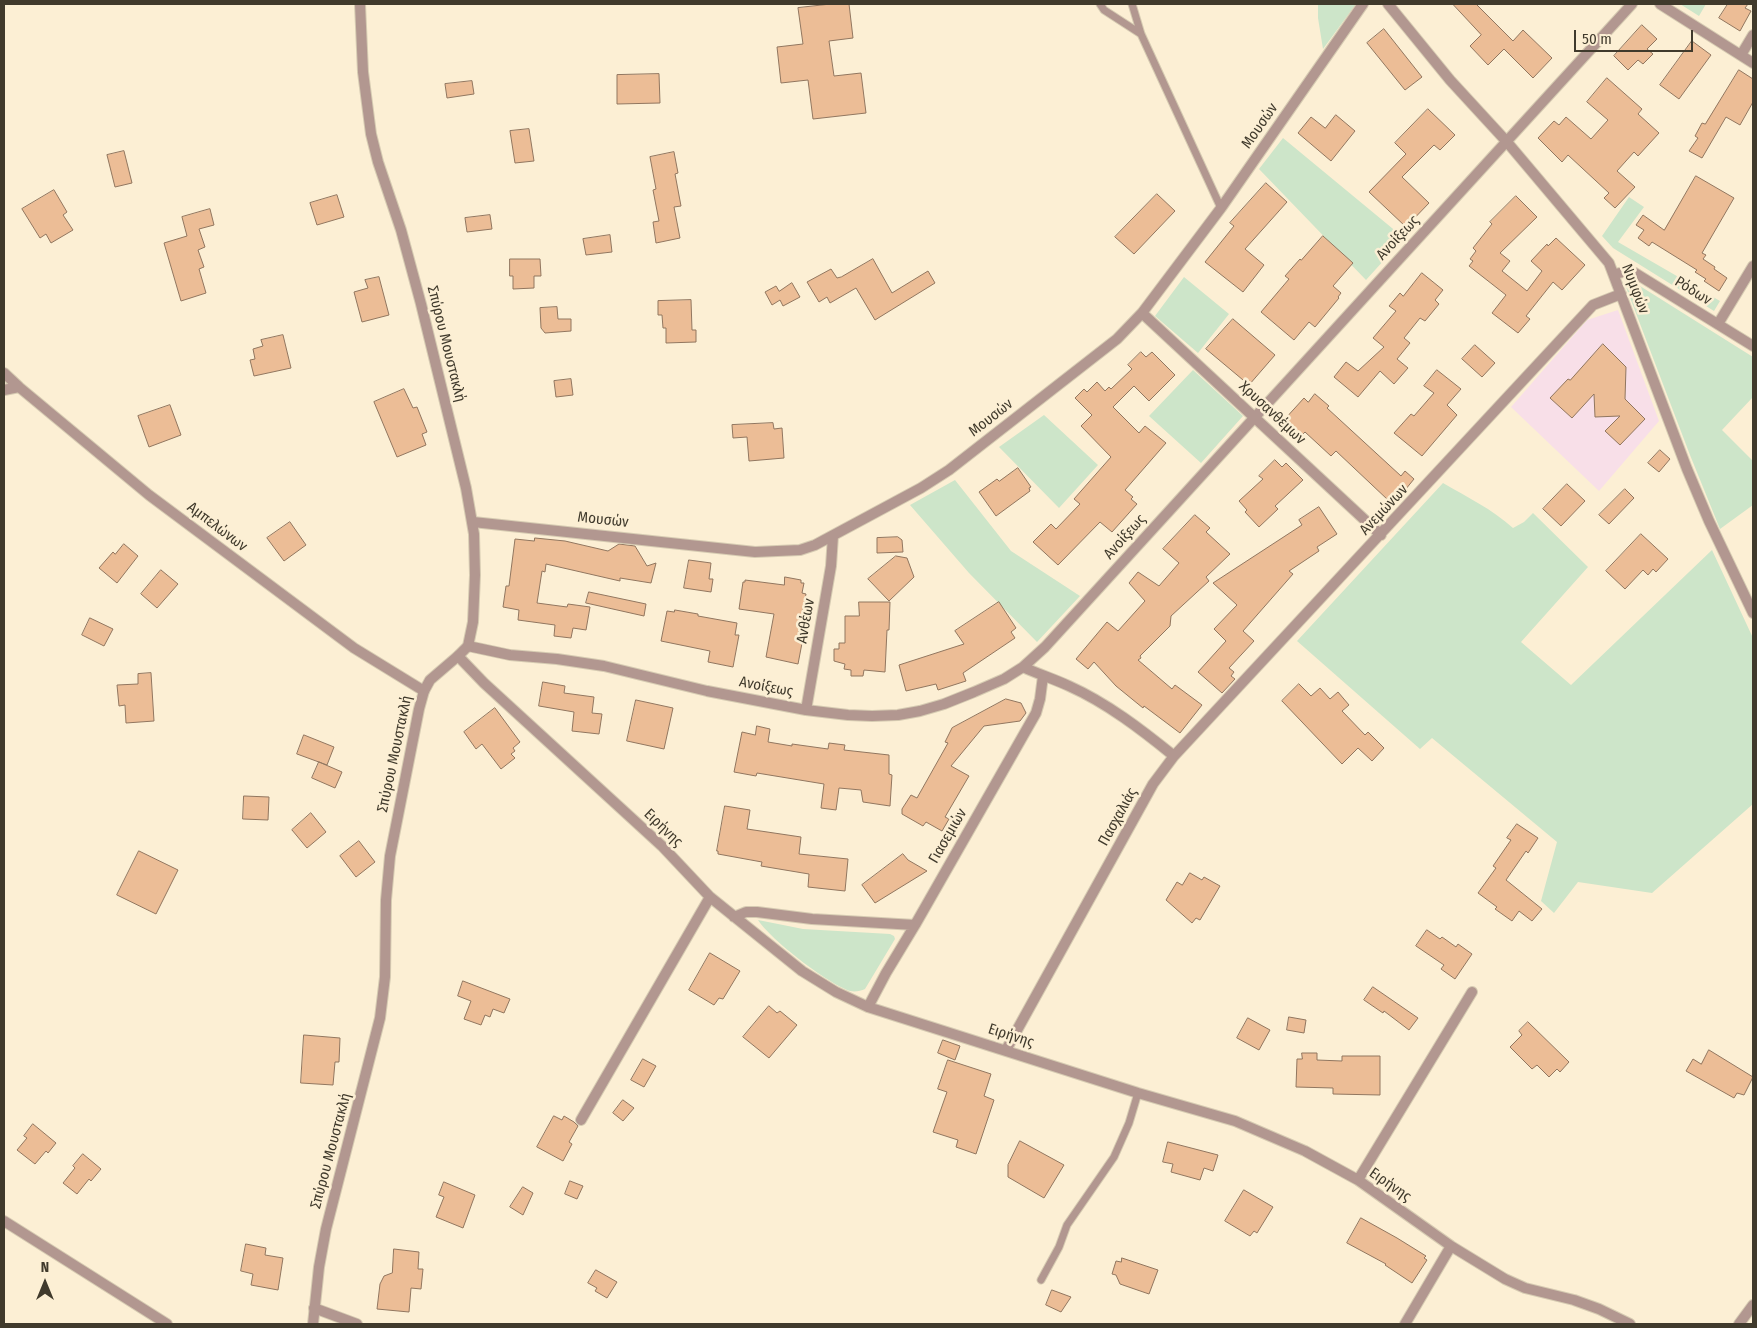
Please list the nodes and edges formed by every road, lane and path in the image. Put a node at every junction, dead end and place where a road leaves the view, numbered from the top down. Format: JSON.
{"nodes":[{"id":1,"x":360,"y":4,"type":"edge"},
{"id":2,"x":1100,"y":4,"type":"edge"},
{"id":3,"x":1132,"y":4,"type":"edge"},
{"id":4,"x":1363,"y":4,"type":"edge"},
{"id":5,"x":1388,"y":4,"type":"edge"},
{"id":6,"x":1632,"y":4,"type":"edge"},
{"id":7,"x":1660,"y":4,"type":"edge"},
{"id":8,"x":1141,"y":34,"type":"junction"},
{"id":9,"x":1753,"y":35,"type":"edge"},
{"id":10,"x":1741,"y":55,"type":"junction"},
{"id":11,"x":1753,"y":63,"type":"edge"},
{"id":12,"x":1506,"y":142,"type":"junction"},
{"id":13,"x":1221,"y":208,"type":"junction"},
{"id":14,"x":1753,"y":266,"type":"edge"},
{"id":15,"x":1614,"y":274,"type":"junction"},
{"id":16,"x":1621,"y":294,"type":"junction"},
{"id":17,"x":1142,"y":313,"type":"junction"},
{"id":18,"x":1718,"y":324,"type":"junction"},
{"id":19,"x":1753,"y":346,"type":"edge"},
{"id":20,"x":4,"y":372,"type":"edge"},
{"id":21,"x":19,"y":387,"type":"junction"},
{"id":22,"x":4,"y":390,"type":"edge"},
{"id":23,"x":1254,"y":417,"type":"junction"},
{"id":24,"x":473,"y":522,"type":"junction"},
{"id":25,"x":1381,"y":535,"type":"junction"},
{"id":26,"x":833,"y":536,"type":"junction"},
{"id":27,"x":1753,"y":613,"type":"edge"},
{"id":28,"x":468,"y":646,"type":"junction"},
{"id":29,"x":458,"y":656,"type":"junction"},
{"id":30,"x":1023,"y":667,"type":"junction"},
{"id":31,"x":1043,"y":676,"type":"junction"},
{"id":32,"x":424,"y":691,"type":"junction"},
{"id":33,"x":806,"y":710,"type":"junction"},
{"id":34,"x":1174,"y":756,"type":"junction"},
{"id":35,"x":710,"y":897,"type":"junction"},
{"id":36,"x":734,"y":917,"type":"junction"},
{"id":37,"x":915,"y":925,"type":"junction"},
{"id":38,"x":1472,"y":992,"type":"dead end"},
{"id":39,"x":868,"y":1007,"type":"junction"},
{"id":40,"x":1006,"y":1050,"type":"junction"},
{"id":41,"x":1138,"y":1093,"type":"junction"},
{"id":42,"x":582,"y":1120,"type":"dead end"},
{"id":43,"x":1358,"y":1180,"type":"junction"},
{"id":44,"x":4,"y":1221,"type":"edge"},
{"id":45,"x":1451,"y":1246,"type":"junction"},
{"id":46,"x":1041,"y":1280,"type":"dead end"},
{"id":47,"x":1753,"y":1305,"type":"edge"},
{"id":48,"x":314,"y":1308,"type":"junction"},
{"id":49,"x":167,"y":1324,"type":"edge"},
{"id":50,"x":313,"y":1324,"type":"edge"},
{"id":51,"x":357,"y":1324,"type":"edge"},
{"id":52,"x":1405,"y":1324,"type":"edge"},
{"id":53,"x":1630,"y":1324,"type":"edge"},
{"id":54,"x":1739,"y":1324,"type":"edge"}],
"edges":[{"from":1,"to":24,"type":"street","name":"Σπύρου Μουστακλή"},
{"from":2,"to":8,"type":"lane"},
{"from":3,"to":8,"type":"lane"},
{"from":4,"to":13,"type":"street","name":"Μουσών"},
{"from":5,"to":12,"type":"street","name":"Νυμφών"},
{"from":6,"to":12,"type":"street","name":"Ανοίξεως"},
{"from":7,"to":10,"type":"street"},
{"from":8,"to":13,"type":"lane"},
{"from":9,"to":10,"type":"street"},
{"from":10,"to":11,"type":"street"},
{"from":12,"to":15,"type":"street","name":"Νυμφών"},
{"from":12,"to":23,"type":"street","name":"Ανοίξεως"},
{"from":13,"to":17,"type":"street","name":"Μουσών"},
{"from":14,"to":18,"type":"street"},
{"from":15,"to":16,"type":"street","name":"Νυμφών"},
{"from":15,"to":18,"type":"street","name":"Ρόδων"},
{"from":16,"to":25,"type":"street","name":"Ανεμώνων"},
{"from":16,"to":27,"type":"street","name":"Νυμφών"},
{"from":17,"to":23,"type":"street","name":"Χρυσανθέμων"},
{"from":17,"to":26,"type":"street","name":"Μουσών"},
{"from":18,"to":19,"type":"street","name":"Ρόδων"},
{"from":20,"to":21,"type":"street","name":"Αμπελώνων"},
{"from":21,"to":22,"type":"street"},
{"from":21,"to":32,"type":"street","name":"Αμπελώνων"},
{"from":23,"to":25,"type":"street","name":"Χρυσανθέμων"},
{"from":23,"to":30,"type":"street","name":"Ανοίξεως"},
{"from":24,"to":26,"type":"street","name":"Μουσών"},
{"from":24,"to":28,"type":"street","name":"Σπύρου Μουστακλή"},
{"from":25,"to":34,"type":"street","name":"Ανεμώνων"},
{"from":26,"to":33,"type":"street","name":"Ανθέων"},
{"from":28,"to":29,"type":"street","name":"Σπύρου Μουστακλή"},
{"from":28,"to":33,"type":"street","name":"Ανοίξεως"},
{"from":29,"to":32,"type":"street","name":"Σπύρου Μουστακλή"},
{"from":29,"to":35,"type":"street","name":"Ειρήνης"},
{"from":30,"to":31,"type":"street"},
{"from":30,"to":33,"type":"street","name":"Ανοίξεως"},
{"from":31,"to":34,"type":"street"},
{"from":31,"to":37,"type":"street","name":"Γιασεμιών"},
{"from":32,"to":48,"type":"street","name":"Σπύρου Μουστακλή"},
{"from":34,"to":40,"type":"street","name":"Πασχαλιάς"},
{"from":35,"to":36,"type":"street","name":"Ειρήνης"},
{"from":35,"to":42,"type":"street"},
{"from":36,"to":37,"type":"street"},
{"from":36,"to":39,"type":"street","name":"Ειρήνης"},
{"from":37,"to":39,"type":"street","name":"Γιασεμιών"},
{"from":38,"to":43,"type":"street"},
{"from":39,"to":40,"type":"street","name":"Ειρήνης"},
{"from":40,"to":41,"type":"street","name":"Ειρήνης"},
{"from":41,"to":43,"type":"street","name":"Ειρήνης"},
{"from":41,"to":46,"type":"lane"},
{"from":43,"to":45,"type":"street","name":"Ειρήνης"},
{"from":44,"to":49,"type":"street"},
{"from":45,"to":52,"type":"street"},
{"from":45,"to":53,"type":"street","name":"Ειρήνης"},
{"from":47,"to":54,"type":"street"},
{"from":48,"to":50,"type":"street","name":"Σπύρου Μουστακλή"},
{"from":48,"to":51,"type":"street"}]}
